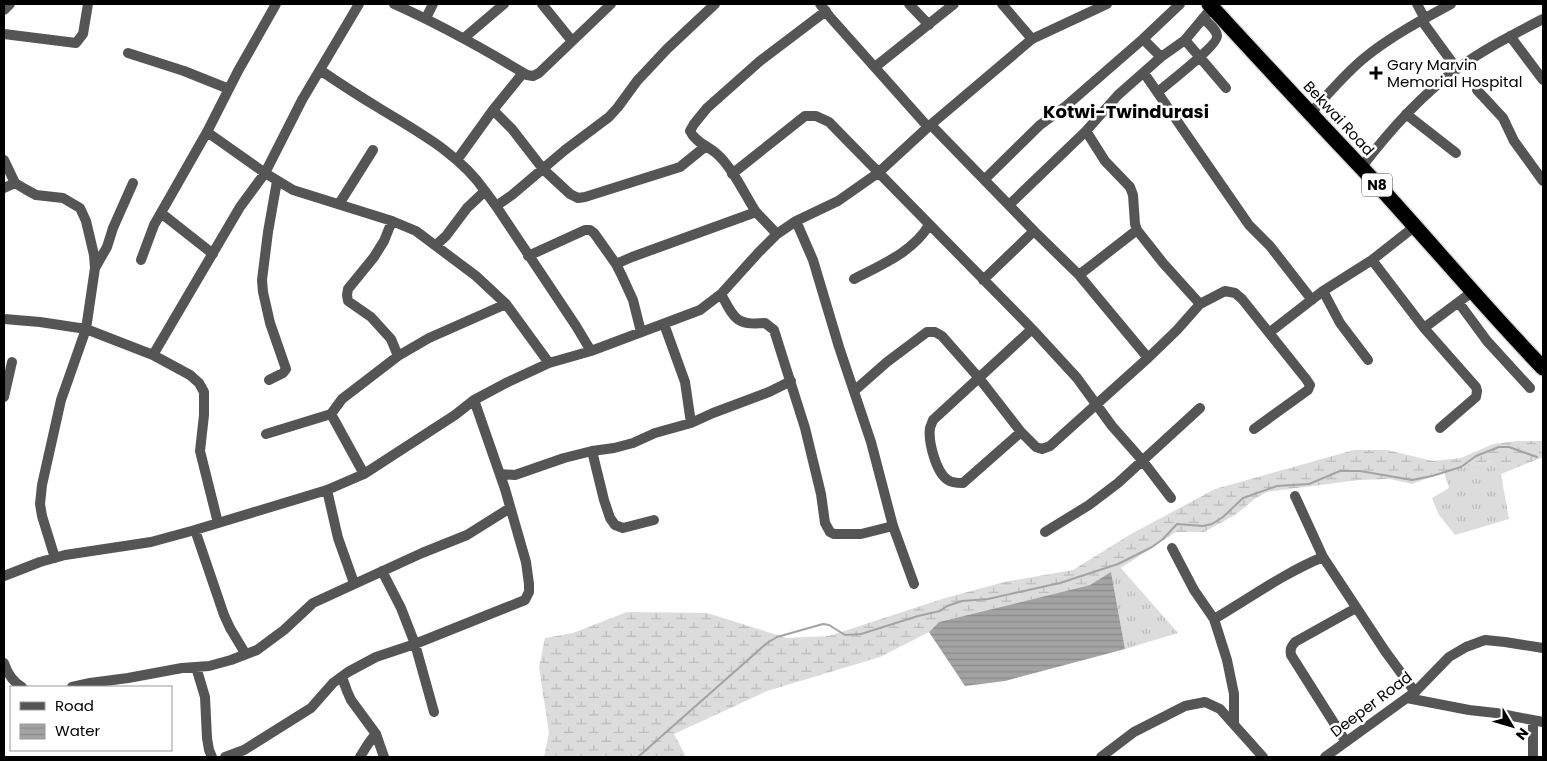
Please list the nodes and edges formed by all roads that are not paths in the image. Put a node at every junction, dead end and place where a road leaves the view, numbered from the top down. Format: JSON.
{"nodes":[{"id":1,"x":10,"y":4,"type":"edge"},
{"id":2,"x":88,"y":4,"type":"edge"},
{"id":3,"x":276,"y":4,"type":"edge"},
{"id":4,"x":359,"y":4,"type":"edge"},
{"id":5,"x":394,"y":4,"type":"edge"},
{"id":6,"x":433,"y":4,"type":"edge"},
{"id":7,"x":504,"y":4,"type":"edge"},
{"id":8,"x":542,"y":4,"type":"edge"},
{"id":9,"x":610,"y":4,"type":"edge"},
{"id":10,"x":715,"y":4,"type":"edge"},
{"id":11,"x":909,"y":4,"type":"edge"},
{"id":12,"x":954,"y":4,"type":"edge"},
{"id":13,"x":1002,"y":4,"type":"edge"},
{"id":14,"x":1107,"y":4,"type":"edge"},
{"id":15,"x":1180,"y":4,"type":"edge"},
{"id":16,"x":1418,"y":4,"type":"edge"},
{"id":17,"x":1451,"y":4,"type":"edge"},
{"id":18,"x":823,"y":7,"type":"edge"},
{"id":19,"x":1210,"y":8,"type":"edge"},
{"id":20,"x":4,"y":10,"type":"edge"},
{"id":21,"x":426,"y":18,"type":"junction"},
{"id":22,"x":1543,"y":19,"type":"edge"},
{"id":23,"x":1423,"y":20,"type":"junction"},
{"id":24,"x":929,"y":25,"type":"junction"},
{"id":25,"x":4,"y":34,"type":"edge"},
{"id":26,"x":1510,"y":36,"type":"junction"},
{"id":27,"x":464,"y":38,"type":"junction"},
{"id":28,"x":1032,"y":39,"type":"junction"},
{"id":29,"x":1143,"y":39,"type":"junction"},
{"id":30,"x":1186,"y":40,"type":"junction"},
{"id":31,"x":572,"y":41,"type":"junction"},
{"id":32,"x":128,"y":53,"type":"dead end"},
{"id":33,"x":1161,"y":57,"type":"junction"},
{"id":34,"x":1200,"y":57,"type":"junction"},
{"id":35,"x":875,"y":68,"type":"junction"},
{"id":36,"x":1457,"y":69,"type":"junction"},
{"id":37,"x":320,"y":70,"type":"junction"},
{"id":38,"x":523,"y":73,"type":"junction"},
{"id":39,"x":1144,"y":73,"type":"junction"},
{"id":40,"x":1543,"y":80,"type":"edge"},
{"id":41,"x":1226,"y":88,"type":"dead end"},
{"id":42,"x":229,"y":89,"type":"junction"},
{"id":43,"x":1477,"y":90,"type":"dead end"},
{"id":44,"x":1158,"y":92,"type":"junction"},
{"id":45,"x":493,"y":110,"type":"junction"},
{"id":46,"x":1310,"y":114,"type":"junction"},
{"id":47,"x":1406,"y":114,"type":"junction"},
{"id":48,"x":930,"y":126,"type":"junction"},
{"id":49,"x":1086,"y":131,"type":"junction"},
{"id":50,"x":207,"y":132,"type":"junction"},
{"id":51,"x":706,"y":146,"type":"junction"},
{"id":52,"x":373,"y":150,"type":"dead end"},
{"id":53,"x":1456,"y":153,"type":"dead end"},
{"id":54,"x":4,"y":160,"type":"edge"},
{"id":55,"x":456,"y":160,"type":"junction"},
{"id":56,"x":542,"y":168,"type":"junction"},
{"id":57,"x":1361,"y":168,"type":"junction"},
{"id":58,"x":265,"y":173,"type":"junction"},
{"id":59,"x":878,"y":173,"type":"junction"},
{"id":60,"x":732,"y":174,"type":"junction"},
{"id":61,"x":985,"y":179,"type":"junction"},
{"id":62,"x":278,"y":180,"type":"junction"},
{"id":63,"x":1543,"y":181,"type":"edge"},
{"id":64,"x":15,"y":183,"type":"junction"},
{"id":65,"x":133,"y":183,"type":"dead end"},
{"id":66,"x":4,"y":188,"type":"edge"},
{"id":67,"x":485,"y":191,"type":"junction"},
{"id":68,"x":339,"y":204,"type":"junction"},
{"id":69,"x":1009,"y":205,"type":"junction"},
{"id":70,"x":496,"y":206,"type":"junction"},
{"id":71,"x":756,"y":212,"type":"junction"},
{"id":72,"x":161,"y":213,"type":"junction"},
{"id":73,"x":392,"y":221,"type":"junction"},
{"id":74,"x":796,"y":221,"type":"junction"},
{"id":75,"x":929,"y":225,"type":"junction"},
{"id":76,"x":1414,"y":227,"type":"junction"},
{"id":77,"x":1137,"y":230,"type":"junction"},
{"id":78,"x":1034,"y":231,"type":"junction"},
{"id":79,"x":777,"y":234,"type":"junction"},
{"id":80,"x":436,"y":245,"type":"junction"},
{"id":81,"x":213,"y":254,"type":"junction"},
{"id":82,"x":528,"y":256,"type":"junction"},
{"id":83,"x":141,"y":260,"type":"dead end"},
{"id":84,"x":1372,"y":260,"type":"junction"},
{"id":85,"x":616,"y":264,"type":"junction"},
{"id":86,"x":95,"y":268,"type":"junction"},
{"id":87,"x":1079,"y":275,"type":"junction"},
{"id":88,"x":854,"y":279,"type":"dead end"},
{"id":89,"x":983,"y":280,"type":"junction"},
{"id":90,"x":1323,"y":291,"type":"junction"},
{"id":91,"x":1472,"y":292,"type":"junction"},
{"id":92,"x":720,"y":294,"type":"junction"},
{"id":93,"x":1312,"y":300,"type":"junction"},
{"id":94,"x":1459,"y":303,"type":"junction"},
{"id":95,"x":506,"y":304,"type":"junction"},
{"id":96,"x":1200,"y":304,"type":"junction"},
{"id":97,"x":4,"y":319,"type":"edge"},
{"id":98,"x":664,"y":324,"type":"junction"},
{"id":99,"x":1424,"y":328,"type":"junction"},
{"id":100,"x":86,"y":329,"type":"junction"},
{"id":101,"x":1032,"y":329,"type":"junction"},
{"id":102,"x":641,"y":332,"type":"junction"},
{"id":103,"x":1270,"y":332,"type":"junction"},
{"id":104,"x":591,"y":351,"type":"junction"},
{"id":105,"x":153,"y":354,"type":"junction"},
{"id":106,"x":398,"y":356,"type":"junction"},
{"id":107,"x":1148,"y":358,"type":"junction"},
{"id":108,"x":1368,"y":360,"type":"dead end"},
{"id":109,"x":12,"y":362,"type":"dead end"},
{"id":110,"x":549,"y":363,"type":"junction"},
{"id":111,"x":1542,"y":365,"type":"edge"},
{"id":112,"x":979,"y":378,"type":"junction"},
{"id":113,"x":269,"y":380,"type":"dead end"},
{"id":114,"x":791,"y":381,"type":"junction"},
{"id":115,"x":1530,"y":388,"type":"dead end"},
{"id":116,"x":854,"y":391,"type":"junction"},
{"id":117,"x":4,"y":397,"type":"edge"},
{"id":118,"x":474,"y":400,"type":"junction"},
{"id":119,"x":1096,"y":404,"type":"junction"},
{"id":120,"x":1200,"y":408,"type":"dead end"},
{"id":121,"x":331,"y":414,"type":"junction"},
{"id":122,"x":691,"y":423,"type":"junction"},
{"id":123,"x":1440,"y":428,"type":"dead end"},
{"id":124,"x":1254,"y":429,"type":"dead end"},
{"id":125,"x":1021,"y":432,"type":"junction"},
{"id":126,"x":266,"y":434,"type":"dead end"},
{"id":127,"x":592,"y":451,"type":"junction"},
{"id":128,"x":1142,"y":460,"type":"junction"},
{"id":129,"x":364,"y":474,"type":"junction"},
{"id":130,"x":500,"y":474,"type":"junction"},
{"id":131,"x":515,"y":475,"type":"junction"},
{"id":132,"x":505,"y":489,"type":"junction"},
{"id":133,"x":327,"y":490,"type":"junction"},
{"id":134,"x":1295,"y":496,"type":"dead end"},
{"id":135,"x":1171,"y":498,"type":"dead end"},
{"id":136,"x":510,"y":508,"type":"junction"},
{"id":137,"x":654,"y":520,"type":"dead end"},
{"id":138,"x":218,"y":523,"type":"junction"},
{"id":139,"x":893,"y":526,"type":"junction"},
{"id":140,"x":195,"y":530,"type":"junction"},
{"id":141,"x":1045,"y":532,"type":"dead end"},
{"id":142,"x":1172,"y":548,"type":"dead end"},
{"id":143,"x":1323,"y":557,"type":"junction"},
{"id":144,"x":55,"y":558,"type":"junction"},
{"id":145,"x":382,"y":571,"type":"junction"},
{"id":146,"x":4,"y":576,"type":"edge"},
{"id":147,"x":354,"y":583,"type":"junction"},
{"id":148,"x":914,"y":584,"type":"dead end"},
{"id":149,"x":1356,"y":608,"type":"junction"},
{"id":150,"x":1214,"y":619,"type":"junction"},
{"id":151,"x":414,"y":644,"type":"junction"},
{"id":152,"x":1543,"y":648,"type":"edge"},
{"id":153,"x":245,"y":653,"type":"junction"},
{"id":154,"x":4,"y":663,"type":"edge"},
{"id":155,"x":196,"y":667,"type":"junction"},
{"id":156,"x":342,"y":676,"type":"junction"},
{"id":157,"x":19,"y":686,"type":"edge"},
{"id":158,"x":76,"y":686,"type":"edge"},
{"id":159,"x":1411,"y":695,"type":"junction"},
{"id":160,"x":434,"y":712,"type":"dead end"},
{"id":161,"x":1538,"y":722,"type":"edge"},
{"id":162,"x":1234,"y":724,"type":"junction"},
{"id":163,"x":376,"y":734,"type":"junction"},
{"id":164,"x":1346,"y":742,"type":"junction"},
{"id":165,"x":246,"y":754,"type":"edge"},
{"id":166,"x":212,"y":757,"type":"edge"},
{"id":167,"x":225,"y":757,"type":"edge"},
{"id":168,"x":360,"y":757,"type":"edge"},
{"id":169,"x":384,"y":757,"type":"edge"},
{"id":170,"x":1101,"y":757,"type":"edge"},
{"id":171,"x":1263,"y":757,"type":"edge"},
{"id":172,"x":1325,"y":757,"type":"edge"},
{"id":173,"x":1533,"y":757,"type":"edge"}],
"edges":[{"from":1,"to":20,"type":"street"},
{"from":2,"to":25,"type":"street"},
{"from":3,"to":42,"type":"street"},
{"from":4,"to":37,"type":"street"},
{"from":5,"to":21,"type":"street"},
{"from":6,"to":21,"type":"street"},
{"from":7,"to":27,"type":"street"},
{"from":8,"to":31,"type":"street"},
{"from":9,"to":31,"type":"street"},
{"from":10,"to":56,"type":"street"},
{"from":11,"to":24,"type":"street"},
{"from":12,"to":24,"type":"street"},
{"from":13,"to":28,"type":"street"},
{"from":14,"to":28,"type":"street"},
{"from":15,"to":29,"type":"street"},
{"from":16,"to":23,"type":"street"},
{"from":17,"to":23,"type":"street"},
{"from":18,"to":35,"type":"street"},
{"from":18,"to":51,"type":"street"},
{"from":19,"to":30,"type":"street"},
{"from":19,"to":34,"type":"street"},
{"from":19,"to":46,"type":"highway","name":"Bekwai Road","number":"N8"},
{"from":21,"to":27,"type":"street"},
{"from":22,"to":26,"type":"street"},
{"from":23,"to":36,"type":"street"},
{"from":23,"to":46,"type":"street"},
{"from":24,"to":35,"type":"street"},
{"from":26,"to":36,"type":"street"},
{"from":26,"to":40,"type":"street"},
{"from":27,"to":38,"type":"street"},
{"from":28,"to":48,"type":"street"},
{"from":29,"to":33,"type":"street"},
{"from":29,"to":61,"type":"street"},
{"from":30,"to":33,"type":"street"},
{"from":30,"to":34,"type":"street"},
{"from":31,"to":38,"type":"street"},
{"from":32,"to":42,"type":"street"},
{"from":33,"to":39,"type":"street"},
{"from":34,"to":41,"type":"street"},
{"from":34,"to":44,"type":"street"},
{"from":35,"to":48,"type":"street"},
{"from":36,"to":47,"type":"street"},
{"from":37,"to":55,"type":"street"},
{"from":37,"to":58,"type":"street"},
{"from":38,"to":45,"type":"street"},
{"from":39,"to":44,"type":"street"},
{"from":39,"to":49,"type":"street"},
{"from":42,"to":50,"type":"street"},
{"from":43,"to":63,"type":"street"},
{"from":44,"to":93,"type":"street"},
{"from":45,"to":55,"type":"street"},
{"from":45,"to":56,"type":"street"},
{"from":46,"to":57,"type":"highway","name":"Bekwai Road","number":"N8"},
{"from":47,"to":53,"type":"street"},
{"from":47,"to":57,"type":"street"},
{"from":48,"to":59,"type":"street"},
{"from":48,"to":61,"type":"street"},
{"from":49,"to":69,"type":"street"},
{"from":49,"to":77,"type":"street"},
{"from":50,"to":58,"type":"street"},
{"from":50,"to":72,"type":"street"},
{"from":51,"to":56,"type":"street"},
{"from":51,"to":60,"type":"street"},
{"from":52,"to":68,"type":"street"},
{"from":54,"to":64,"type":"street"},
{"from":55,"to":67,"type":"street"},
{"from":56,"to":70,"type":"street"},
{"from":57,"to":76,"type":"highway","name":"Bekwai Road","number":"N8"},
{"from":58,"to":62,"type":"street"},
{"from":58,"to":81,"type":"street"},
{"from":59,"to":60,"type":"street"},
{"from":59,"to":74,"type":"street"},
{"from":59,"to":75,"type":"street"},
{"from":60,"to":71,"type":"street"},
{"from":61,"to":69,"type":"street"},
{"from":62,"to":68,"type":"street"},
{"from":62,"to":113,"type":"street"},
{"from":64,"to":66,"type":"street"},
{"from":64,"to":86,"type":"street"},
{"from":65,"to":86,"type":"street"},
{"from":67,"to":70,"type":"street"},
{"from":67,"to":80,"type":"street"},
{"from":68,"to":73,"type":"street"},
{"from":69,"to":78,"type":"street"},
{"from":70,"to":82,"type":"street"},
{"from":71,"to":79,"type":"street"},
{"from":71,"to":85,"type":"street"},
{"from":72,"to":81,"type":"street"},
{"from":72,"to":83,"type":"street"},
{"from":73,"to":80,"type":"street"},
{"from":73,"to":106,"type":"street"},
{"from":74,"to":79,"type":"street"},
{"from":74,"to":116,"type":"street"},
{"from":75,"to":88,"type":"street"},
{"from":75,"to":89,"type":"street"},
{"from":76,"to":84,"type":"street"},
{"from":76,"to":91,"type":"highway","name":"Bekwai Road","number":"N8"},
{"from":77,"to":87,"type":"street"},
{"from":77,"to":96,"type":"street"},
{"from":78,"to":87,"type":"street"},
{"from":78,"to":89,"type":"street"},
{"from":79,"to":92,"type":"street"},
{"from":80,"to":95,"type":"street"},
{"from":81,"to":105,"type":"street"},
{"from":82,"to":85,"type":"street"},
{"from":82,"to":104,"type":"street"},
{"from":84,"to":90,"type":"street"},
{"from":84,"to":99,"type":"street"},
{"from":85,"to":102,"type":"street"},
{"from":86,"to":100,"type":"street"},
{"from":87,"to":107,"type":"street"},
{"from":89,"to":101,"type":"street"},
{"from":90,"to":93,"type":"street"},
{"from":90,"to":108,"type":"street"},
{"from":91,"to":94,"type":"street"},
{"from":91,"to":111,"type":"highway","name":"Bekwai Road","number":"N8"},
{"from":92,"to":98,"type":"street"},
{"from":92,"to":114,"type":"street"},
{"from":93,"to":103,"type":"street"},
{"from":94,"to":99,"type":"street"},
{"from":94,"to":115,"type":"street"},
{"from":95,"to":106,"type":"street"},
{"from":95,"to":110,"type":"street"},
{"from":96,"to":103,"type":"street"},
{"from":96,"to":107,"type":"street"},
{"from":97,"to":100,"type":"street"},
{"from":98,"to":102,"type":"street"},
{"from":98,"to":122,"type":"street"},
{"from":99,"to":123,"type":"street"},
{"from":100,"to":105,"type":"street"},
{"from":100,"to":144,"type":"street"},
{"from":101,"to":112,"type":"street"},
{"from":101,"to":119,"type":"street"},
{"from":102,"to":104,"type":"street"},
{"from":103,"to":124,"type":"street"},
{"from":104,"to":110,"type":"street"},
{"from":105,"to":138,"type":"street"},
{"from":106,"to":121,"type":"street"},
{"from":107,"to":119,"type":"street"},
{"from":109,"to":117,"type":"street"},
{"from":110,"to":118,"type":"street"},
{"from":112,"to":116,"type":"street"},
{"from":112,"to":125,"type":"street"},
{"from":112,"to":125,"type":"street"},
{"from":114,"to":122,"type":"street"},
{"from":114,"to":139,"type":"street"},
{"from":116,"to":139,"type":"street"},
{"from":118,"to":129,"type":"street"},
{"from":118,"to":130,"type":"street"},
{"from":119,"to":125,"type":"street"},
{"from":119,"to":128,"type":"street"},
{"from":120,"to":128,"type":"street"},
{"from":121,"to":126,"type":"street"},
{"from":121,"to":129,"type":"street"},
{"from":122,"to":127,"type":"street"},
{"from":127,"to":131,"type":"street"},
{"from":127,"to":137,"type":"street"},
{"from":128,"to":135,"type":"street"},
{"from":128,"to":141,"type":"street"},
{"from":129,"to":133,"type":"street"},
{"from":130,"to":131,"type":"street"},
{"from":130,"to":132,"type":"street"},
{"from":131,"to":132,"type":"street"},
{"from":132,"to":136,"type":"street"},
{"from":133,"to":138,"type":"street"},
{"from":133,"to":147,"type":"street"},
{"from":134,"to":143,"type":"street"},
{"from":136,"to":145,"type":"street"},
{"from":136,"to":151,"type":"street"},
{"from":138,"to":140,"type":"street"},
{"from":139,"to":148,"type":"street"},
{"from":140,"to":144,"type":"street"},
{"from":140,"to":153,"type":"street"},
{"from":142,"to":150,"type":"street"},
{"from":143,"to":149,"type":"street"},
{"from":143,"to":150,"type":"street"},
{"from":144,"to":146,"type":"street"},
{"from":145,"to":147,"type":"street"},
{"from":145,"to":151,"type":"street"},
{"from":147,"to":153,"type":"street"},
{"from":149,"to":159,"type":"street"},
{"from":149,"to":164,"type":"street"},
{"from":150,"to":162,"type":"street"},
{"from":151,"to":156,"type":"street"},
{"from":151,"to":160,"type":"street"},
{"from":152,"to":159,"type":"street","name":"Deeper Road"},
{"from":153,"to":155,"type":"street"},
{"from":154,"to":157,"type":"street"},
{"from":155,"to":158,"type":"street"},
{"from":155,"to":166,"type":"street"},
{"from":156,"to":163,"type":"street"},
{"from":156,"to":165,"type":"street"},
{"from":159,"to":161,"type":"street"},
{"from":159,"to":164,"type":"street","name":"Deeper Road"},
{"from":161,"to":173,"type":"street"},
{"from":162,"to":170,"type":"street"},
{"from":162,"to":171,"type":"street"},
{"from":163,"to":168,"type":"street"},
{"from":163,"to":169,"type":"street"},
{"from":164,"to":172,"type":"street","name":"Deeper Road"},
{"from":165,"to":167,"type":"street"}]}
